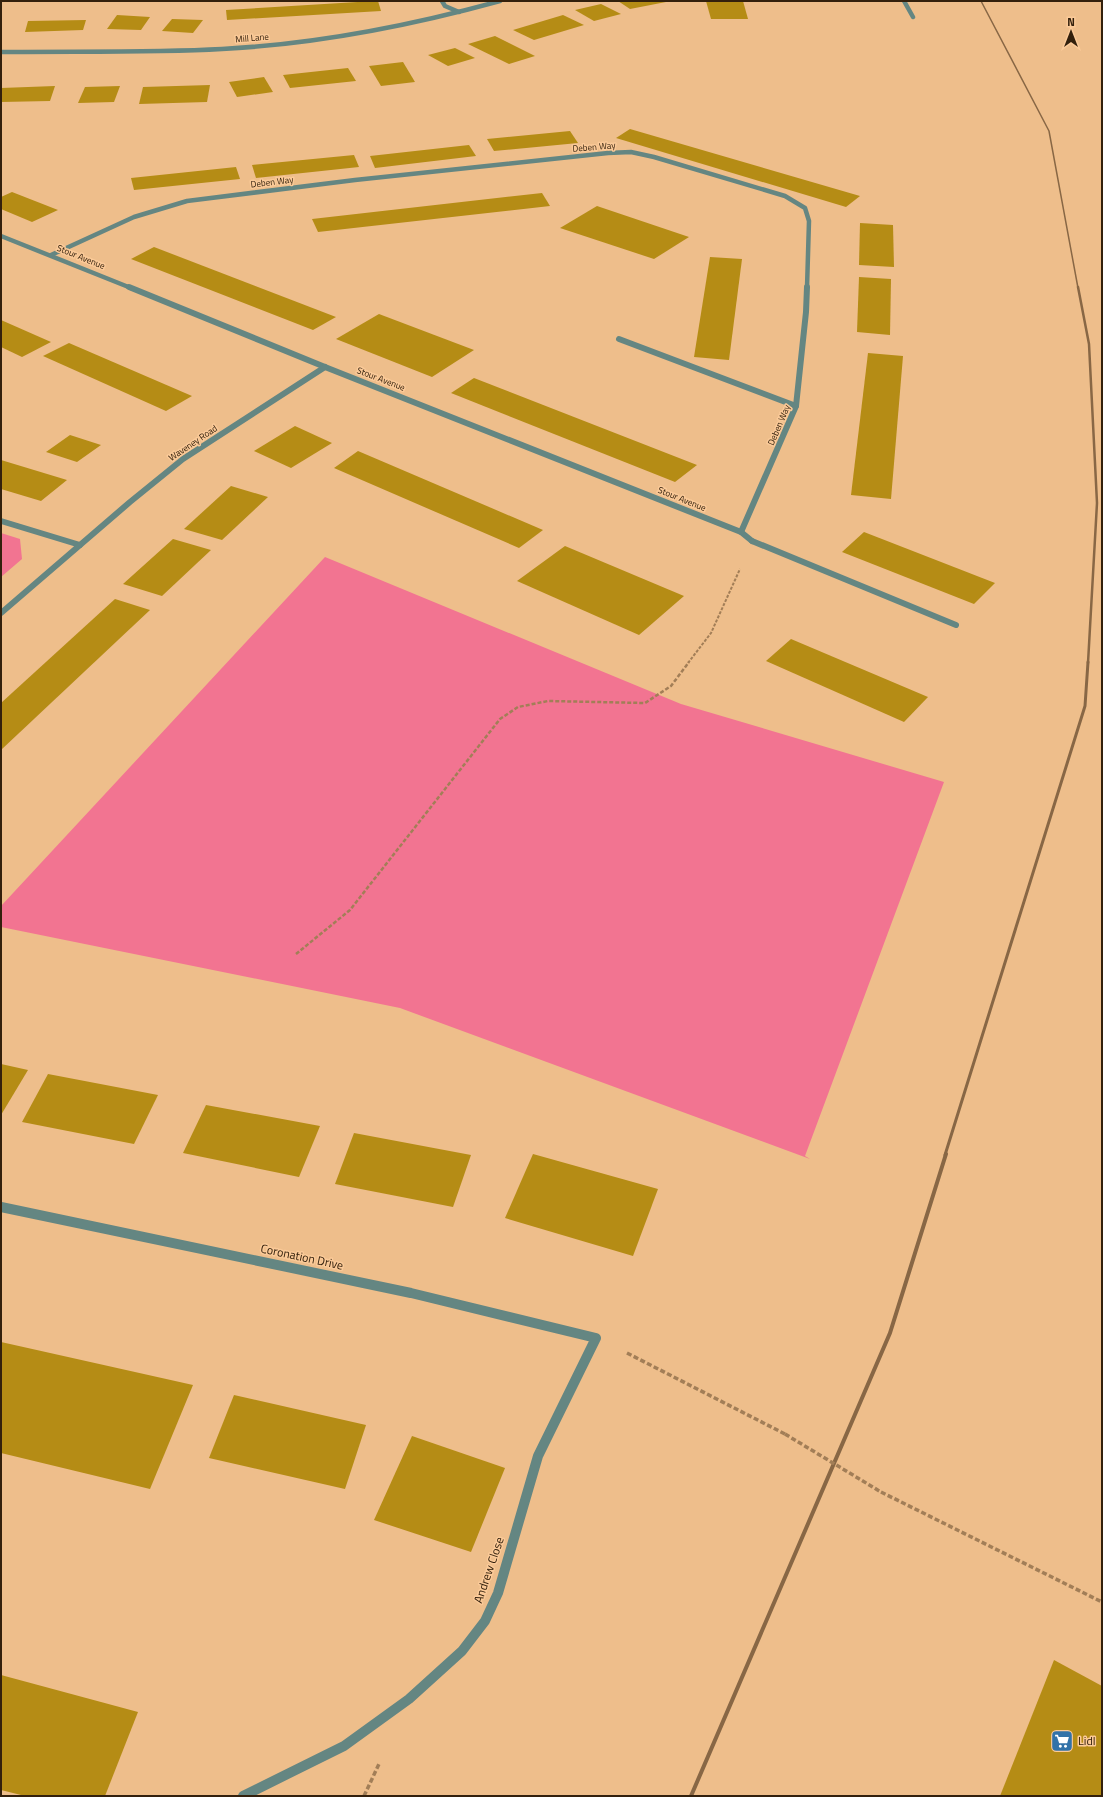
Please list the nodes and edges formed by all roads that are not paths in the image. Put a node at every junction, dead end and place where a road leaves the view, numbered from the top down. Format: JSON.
{"nodes":[{"id":1,"x":442,"y":1,"type":"edge"},
{"id":2,"x":500,"y":1,"type":"edge"},
{"id":3,"x":904,"y":1,"type":"edge"},
{"id":4,"x":460,"y":12,"type":"junction"},
{"id":5,"x":913,"y":17,"type":"dead end"},
{"id":6,"x":1,"y":52,"type":"edge"},
{"id":7,"x":1,"y":236,"type":"edge"},
{"id":8,"x":51,"y":255,"type":"junction"},
{"id":9,"x":619,"y":339,"type":"dead end"},
{"id":10,"x":325,"y":367,"type":"junction"},
{"id":11,"x":796,"y":406,"type":"junction"},
{"id":12,"x":1,"y":521,"type":"edge"},
{"id":13,"x":741,"y":532,"type":"junction"},
{"id":14,"x":80,"y":545,"type":"junction"},
{"id":15,"x":1,"y":612,"type":"edge"},
{"id":16,"x":956,"y":625,"type":"dead end"},
{"id":17,"x":1,"y":1207,"type":"edge"},
{"id":18,"x":596,"y":1338,"type":"joint"},
{"id":19,"x":243,"y":1796,"type":"edge"}],
"edges":[{"from":1,"to":4,"type":"street"},
{"from":2,"to":4,"type":"street","name":"Mill Lane"},
{"from":3,"to":5,"type":"street"},
{"from":4,"to":6,"type":"street","name":"Mill Lane"},
{"from":7,"to":8,"type":"street","name":"Stour Avenue"},
{"from":8,"to":10,"type":"street","name":"Stour Avenue"},
{"from":8,"to":11,"type":"street","name":"Deben Way"},
{"from":9,"to":11,"type":"street"},
{"from":10,"to":13,"type":"street","name":"Stour Avenue"},
{"from":10,"to":14,"type":"street","name":"Waveney Road"},
{"from":11,"to":13,"type":"street","name":"Deben Way"},
{"from":12,"to":14,"type":"street"},
{"from":13,"to":16,"type":"street","name":"Stour Avenue"},
{"from":14,"to":15,"type":"street","name":"Waveney Road"},
{"from":17,"to":18,"type":"street","name":"Coronation Drive"},
{"from":18,"to":19,"type":"street","name":"Andrew Close"}]}
